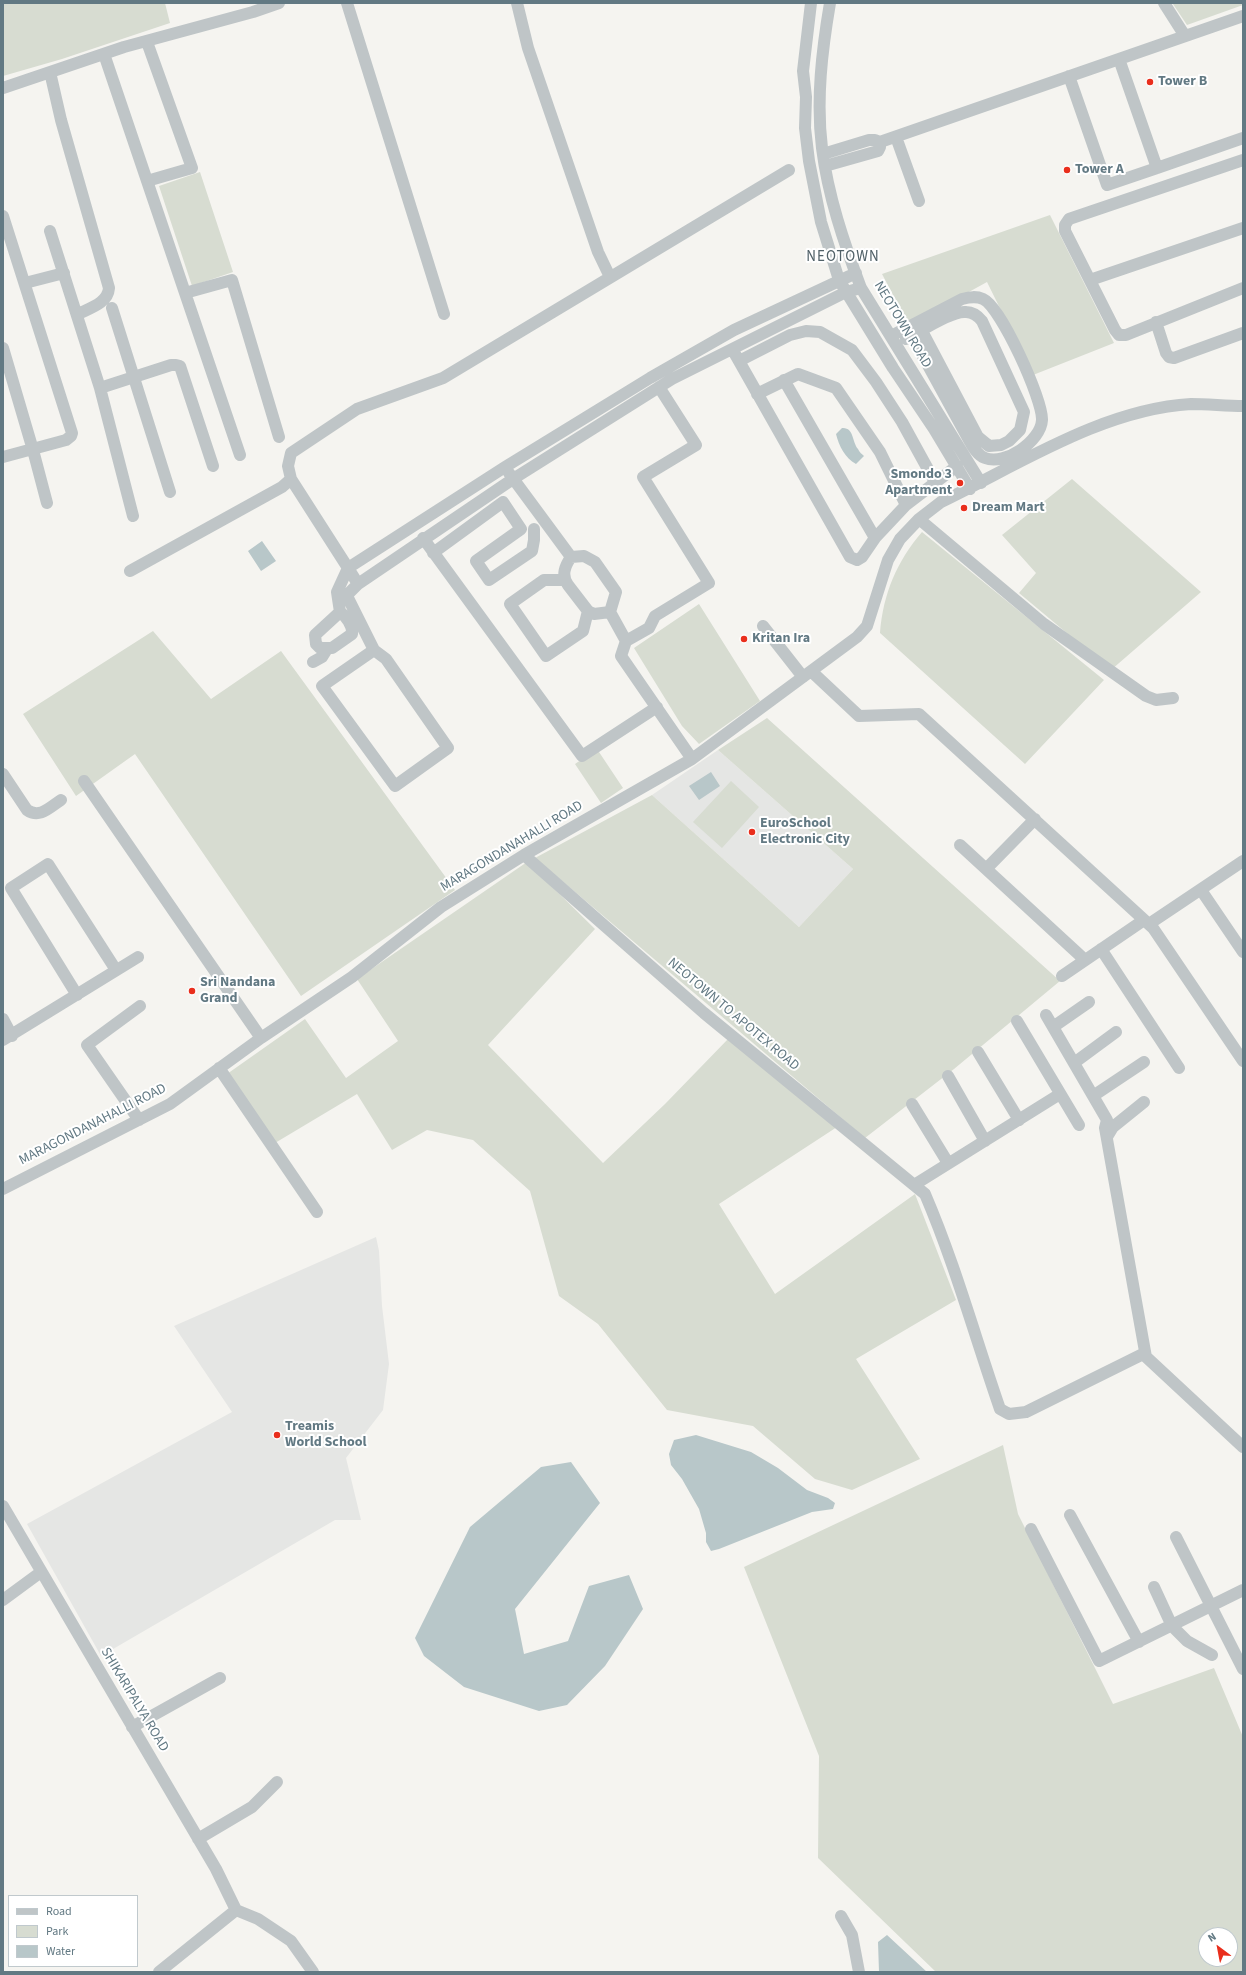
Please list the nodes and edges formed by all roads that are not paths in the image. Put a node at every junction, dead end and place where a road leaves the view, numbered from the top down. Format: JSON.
{"nodes":[{"id":1,"x":279,"y":3,"type":"edge"},
{"id":2,"x":347,"y":3,"type":"edge"},
{"id":3,"x":517,"y":3,"type":"edge"},
{"id":4,"x":811,"y":3,"type":"edge"},
{"id":5,"x":830,"y":3,"type":"edge"},
{"id":6,"x":1164,"y":3,"type":"edge"},
{"id":7,"x":1243,"y":16,"type":"edge"},
{"id":8,"x":1185,"y":36,"type":"junction"},
{"id":9,"x":147,"y":42,"type":"junction"},
{"id":10,"x":104,"y":54,"type":"junction"},
{"id":11,"x":1119,"y":59,"type":"junction"},
{"id":12,"x":50,"y":72,"type":"junction"},
{"id":13,"x":1069,"y":76,"type":"junction"},
{"id":14,"x":3,"y":88,"type":"edge"},
{"id":15,"x":896,"y":137,"type":"junction"},
{"id":16,"x":1243,"y":138,"type":"edge"},
{"id":17,"x":824,"y":160,"type":"junction"},
{"id":18,"x":1243,"y":160,"type":"edge"},
{"id":19,"x":1157,"y":168,"type":"junction"},
{"id":20,"x":789,"y":170,"type":"dead end"},
{"id":21,"x":147,"y":181,"type":"junction"},
{"id":22,"x":918,"y":201,"type":"dead end"},
{"id":23,"x":3,"y":216,"type":"edge"},
{"id":24,"x":1243,"y":228,"type":"edge"},
{"id":25,"x":50,"y":231,"type":"dead end"},
{"id":26,"x":64,"y":273,"type":"junction"},
{"id":27,"x":856,"y":273,"type":"junction"},
{"id":28,"x":610,"y":277,"type":"junction"},
{"id":29,"x":839,"y":280,"type":"junction"},
{"id":30,"x":1090,"y":280,"type":"junction"},
{"id":31,"x":25,"y":283,"type":"junction"},
{"id":32,"x":861,"y":288,"type":"junction"},
{"id":33,"x":1243,"y":288,"type":"edge"},
{"id":34,"x":846,"y":292,"type":"junction"},
{"id":35,"x":185,"y":293,"type":"junction"},
{"id":36,"x":112,"y":308,"type":"dead end"},
{"id":37,"x":78,"y":314,"type":"junction"},
{"id":38,"x":444,"y":314,"type":"dead end"},
{"id":39,"x":1156,"y":322,"type":"junction"},
{"id":40,"x":917,"y":333,"type":"junction"},
{"id":41,"x":1243,"y":333,"type":"edge"},
{"id":42,"x":894,"y":340,"type":"junction"},
{"id":43,"x":3,"y":348,"type":"edge"},
{"id":44,"x":736,"y":355,"type":"junction"},
{"id":45,"x":134,"y":377,"type":"junction"},
{"id":46,"x":784,"y":380,"type":"junction"},
{"id":47,"x":659,"y":387,"type":"junction"},
{"id":48,"x":100,"y":388,"type":"junction"},
{"id":49,"x":757,"y":394,"type":"junction"},
{"id":50,"x":1243,"y":406,"type":"edge"},
{"id":51,"x":279,"y":437,"type":"dead end"},
{"id":52,"x":33,"y":450,"type":"junction"},
{"id":53,"x":240,"y":455,"type":"dead end"},
{"id":54,"x":3,"y":457,"type":"edge"},
{"id":55,"x":213,"y":466,"type":"dead end"},
{"id":56,"x":505,"y":467,"type":"junction"},
{"id":57,"x":955,"y":471,"type":"junction"},
{"id":58,"x":291,"y":479,"type":"junction"},
{"id":59,"x":513,"y":479,"type":"junction"},
{"id":60,"x":935,"y":482,"type":"junction"},
{"id":61,"x":981,"y":483,"type":"junction"},
{"id":62,"x":970,"y":488,"type":"junction"},
{"id":63,"x":170,"y":492,"type":"dead end"},
{"id":64,"x":47,"y":503,"type":"dead end"},
{"id":65,"x":906,"y":505,"type":"junction"},
{"id":66,"x":133,"y":516,"type":"dead end"},
{"id":67,"x":919,"y":519,"type":"junction"},
{"id":68,"x":546,"y":522,"type":"junction"},
{"id":69,"x":521,"y":529,"type":"junction"},
{"id":70,"x":534,"y":529,"type":"junction"},
{"id":71,"x":423,"y":538,"type":"junction"},
{"id":72,"x":875,"y":538,"type":"junction"},
{"id":73,"x":433,"y":553,"type":"junction"},
{"id":74,"x":571,"y":557,"type":"junction"},
{"id":75,"x":348,"y":568,"type":"junction"},
{"id":76,"x":130,"y":571,"type":"dead end"},
{"id":77,"x":565,"y":580,"type":"junction"},
{"id":78,"x":358,"y":584,"type":"junction"},
{"id":79,"x":588,"y":611,"type":"junction"},
{"id":80,"x":340,"y":612,"type":"junction"},
{"id":81,"x":610,"y":612,"type":"junction"},
{"id":82,"x":763,"y":626,"type":"dead end"},
{"id":83,"x":626,"y":641,"type":"junction"},
{"id":84,"x":327,"y":649,"type":"junction"},
{"id":85,"x":374,"y":650,"type":"junction"},
{"id":86,"x":313,"y":662,"type":"dead end"},
{"id":87,"x":807,"y":674,"type":"junction"},
{"id":88,"x":1173,"y":698,"type":"dead end"},
{"id":89,"x":656,"y":707,"type":"junction"},
{"id":90,"x":692,"y":759,"type":"junction"},
{"id":91,"x":3,"y":774,"type":"edge"},
{"id":92,"x":84,"y":781,"type":"dead end"},
{"id":93,"x":8,"y":792,"type":"edge"},
{"id":94,"x":61,"y":800,"type":"dead end"},
{"id":95,"x":1035,"y":820,"type":"junction"},
{"id":96,"x":960,"y":845,"type":"dead end"},
{"id":97,"x":524,"y":855,"type":"junction"},
{"id":98,"x":1243,"y":861,"type":"edge"},
{"id":99,"x":986,"y":868,"type":"junction"},
{"id":100,"x":1201,"y":890,"type":"junction"},
{"id":101,"x":1147,"y":922,"type":"junction"},
{"id":102,"x":1101,"y":949,"type":"junction"},
{"id":103,"x":1243,"y":952,"type":"edge"},
{"id":104,"x":138,"y":957,"type":"dead end"},
{"id":105,"x":1085,"y":960,"type":"junction"},
{"id":106,"x":116,"y":970,"type":"junction"},
{"id":107,"x":1062,"y":976,"type":"dead end"},
{"id":108,"x":77,"y":995,"type":"junction"},
{"id":109,"x":1089,"y":1002,"type":"dead end"},
{"id":110,"x":140,"y":1006,"type":"dead end"},
{"id":111,"x":1046,"y":1016,"type":"dead end"},
{"id":112,"x":3,"y":1019,"type":"edge"},
{"id":113,"x":1017,"y":1021,"type":"dead end"},
{"id":114,"x":1053,"y":1027,"type":"junction"},
{"id":115,"x":1116,"y":1032,"type":"dead end"},
{"id":116,"x":7,"y":1038,"type":"edge"},
{"id":117,"x":261,"y":1038,"type":"junction"},
{"id":118,"x":978,"y":1052,"type":"dead end"},
{"id":119,"x":1243,"y":1061,"type":"edge"},
{"id":120,"x":1144,"y":1062,"type":"dead end"},
{"id":121,"x":1074,"y":1063,"type":"junction"},
{"id":122,"x":219,"y":1068,"type":"junction"},
{"id":123,"x":1179,"y":1068,"type":"dead end"},
{"id":124,"x":948,"y":1076,"type":"dead end"},
{"id":125,"x":1060,"y":1094,"type":"junction"},
{"id":126,"x":1093,"y":1096,"type":"junction"},
{"id":127,"x":1144,"y":1102,"type":"dead end"},
{"id":128,"x":912,"y":1104,"type":"dead end"},
{"id":129,"x":139,"y":1120,"type":"junction"},
{"id":130,"x":1019,"y":1120,"type":"junction"},
{"id":131,"x":1079,"y":1125,"type":"dead end"},
{"id":132,"x":1107,"y":1137,"type":"junction"},
{"id":133,"x":985,"y":1140,"type":"junction"},
{"id":134,"x":948,"y":1163,"type":"junction"},
{"id":135,"x":914,"y":1185,"type":"junction"},
{"id":136,"x":3,"y":1189,"type":"edge"},
{"id":137,"x":317,"y":1212,"type":"dead end"},
{"id":138,"x":1145,"y":1355,"type":"junction"},
{"id":139,"x":1243,"y":1447,"type":"edge"},
{"id":140,"x":3,"y":1506,"type":"edge"},
{"id":141,"x":1070,"y":1515,"type":"dead end"},
{"id":142,"x":1031,"y":1529,"type":"dead end"},
{"id":143,"x":1176,"y":1537,"type":"dead end"},
{"id":144,"x":41,"y":1572,"type":"junction"},
{"id":145,"x":1154,"y":1587,"type":"dead end"},
{"id":146,"x":1243,"y":1590,"type":"edge"},
{"id":147,"x":3,"y":1600,"type":"edge"},
{"id":148,"x":1212,"y":1607,"type":"junction"},
{"id":149,"x":1172,"y":1626,"type":"junction"},
{"id":150,"x":1139,"y":1642,"type":"junction"},
{"id":151,"x":1212,"y":1656,"type":"dead end"},
{"id":152,"x":1243,"y":1669,"type":"edge"},
{"id":153,"x":220,"y":1678,"type":"dead end"},
{"id":154,"x":132,"y":1727,"type":"junction"},
{"id":155,"x":277,"y":1782,"type":"dead end"},
{"id":156,"x":198,"y":1839,"type":"junction"},
{"id":157,"x":236,"y":1910,"type":"junction"},
{"id":158,"x":841,"y":1916,"type":"dead end"},
{"id":159,"x":173,"y":1968,"type":"edge"},
{"id":160,"x":159,"y":1972,"type":"edge"},
{"id":161,"x":313,"y":1972,"type":"edge"},
{"id":162,"x":858,"y":1972,"type":"edge"}],
"edges":[{"from":1,"to":9,"type":"street"},
{"from":2,"to":38,"type":"street"},
{"from":3,"to":28,"type":"street"},
{"from":4,"to":29,"type":"street","name":"NEOTOWN ROAD"},
{"from":5,"to":17,"type":"street","name":"NEOTOWN ROAD"},
{"from":6,"to":8,"type":"street"},
{"from":7,"to":8,"type":"street"},
{"from":8,"to":11,"type":"street"},
{"from":9,"to":10,"type":"street"},
{"from":9,"to":21,"type":"street"},
{"from":10,"to":12,"type":"street"},
{"from":10,"to":21,"type":"street"},
{"from":11,"to":13,"type":"street"},
{"from":11,"to":19,"type":"street"},
{"from":12,"to":14,"type":"street"},
{"from":12,"to":37,"type":"street"},
{"from":13,"to":15,"type":"street"},
{"from":13,"to":19,"type":"street"},
{"from":15,"to":17,"type":"street"},
{"from":15,"to":22,"type":"street"},
{"from":16,"to":19,"type":"street"},
{"from":17,"to":27,"type":"street","name":"NEOTOWN ROAD"},
{"from":18,"to":30,"type":"street"},
{"from":20,"to":28,"type":"street"},
{"from":21,"to":35,"type":"street"},
{"from":23,"to":31,"type":"street"},
{"from":24,"to":30,"type":"street"},
{"from":25,"to":26,"type":"street"},
{"from":26,"to":31,"type":"street"},
{"from":26,"to":37,"type":"street"},
{"from":27,"to":29,"type":"street"},
{"from":27,"to":32,"type":"street","name":"NEOTOWN ROAD"},
{"from":28,"to":58,"type":"street"},
{"from":29,"to":34,"type":"street","name":"NEOTOWN ROAD"},
{"from":29,"to":56,"type":"street"},
{"from":30,"to":39,"type":"street"},
{"from":31,"to":52,"type":"street"},
{"from":32,"to":34,"type":"street"},
{"from":32,"to":42,"type":"street","name":"NEOTOWN ROAD"},
{"from":33,"to":39,"type":"street"},
{"from":34,"to":44,"type":"street"},
{"from":34,"to":57,"type":"street","name":"NEOTOWN ROAD"},
{"from":35,"to":51,"type":"street"},
{"from":35,"to":53,"type":"street"},
{"from":36,"to":45,"type":"street"},
{"from":37,"to":48,"type":"street"},
{"from":39,"to":41,"type":"street"},
{"from":40,"to":40,"type":"street"},
{"from":40,"to":42,"type":"street"},
{"from":40,"to":42,"type":"street"},
{"from":42,"to":61,"type":"street","name":"NEOTOWN ROAD"},
{"from":43,"to":52,"type":"street"},
{"from":44,"to":47,"type":"street"},
{"from":44,"to":49,"type":"street"},
{"from":44,"to":60,"type":"street"},
{"from":45,"to":48,"type":"street"},
{"from":45,"to":55,"type":"street"},
{"from":45,"to":63,"type":"street"},
{"from":46,"to":49,"type":"street"},
{"from":46,"to":65,"type":"street"},
{"from":46,"to":72,"type":"street"},
{"from":47,"to":59,"type":"street"},
{"from":47,"to":83,"type":"street"},
{"from":48,"to":66,"type":"street"},
{"from":49,"to":72,"type":"street"},
{"from":50,"to":61,"type":"street","name":"MARAGONDANAHALLI ROAD"},
{"from":52,"to":54,"type":"street"},
{"from":52,"to":64,"type":"street"},
{"from":56,"to":59,"type":"street"},
{"from":56,"to":75,"type":"street"},
{"from":57,"to":60,"type":"street"},
{"from":57,"to":62,"type":"street","name":"NEOTOWN ROAD"},
{"from":58,"to":75,"type":"street"},
{"from":58,"to":76,"type":"street"},
{"from":59,"to":68,"type":"street"},
{"from":59,"to":71,"type":"street"},
{"from":60,"to":65,"type":"street"},
{"from":61,"to":62,"type":"street","name":"MARAGONDANAHALLI ROAD"},
{"from":62,"to":67,"type":"street","name":"MARAGONDANAHALLI ROAD"},
{"from":65,"to":72,"type":"street"},
{"from":67,"to":87,"type":"street","name":"MARAGONDANAHALLI ROAD"},
{"from":67,"to":88,"type":"street"},
{"from":68,"to":70,"type":"street"},
{"from":68,"to":74,"type":"street"},
{"from":69,"to":70,"type":"street"},
{"from":69,"to":70,"type":"street"},
{"from":69,"to":73,"type":"street"},
{"from":71,"to":73,"type":"street"},
{"from":71,"to":78,"type":"street"},
{"from":73,"to":89,"type":"street"},
{"from":74,"to":77,"type":"street"},
{"from":74,"to":81,"type":"street"},
{"from":75,"to":78,"type":"street"},
{"from":75,"to":80,"type":"street"},
{"from":77,"to":79,"type":"street"},
{"from":77,"to":79,"type":"street"},
{"from":78,"to":85,"type":"street"},
{"from":79,"to":81,"type":"street"},
{"from":80,"to":84,"type":"street"},
{"from":80,"to":84,"type":"street"},
{"from":81,"to":83,"type":"street"},
{"from":82,"to":87,"type":"street"},
{"from":83,"to":89,"type":"street"},
{"from":84,"to":86,"type":"street"},
{"from":85,"to":85,"type":"street"},
{"from":87,"to":90,"type":"street","name":"MARAGONDANAHALLI ROAD"},
{"from":87,"to":95,"type":"street"},
{"from":89,"to":90,"type":"street"},
{"from":90,"to":97,"type":"street","name":"MARAGONDANAHALLI ROAD"},
{"from":91,"to":93,"type":"street"},
{"from":92,"to":117,"type":"street"},
{"from":93,"to":94,"type":"street"},
{"from":95,"to":99,"type":"street"},
{"from":95,"to":101,"type":"street"},
{"from":96,"to":99,"type":"street"},
{"from":97,"to":117,"type":"street","name":"MARAGONDANAHALLI ROAD"},
{"from":97,"to":135,"type":"street","name":"NEOTOWN TO APOTEX ROAD"},
{"from":98,"to":100,"type":"street"},
{"from":99,"to":105,"type":"street"},
{"from":100,"to":101,"type":"street"},
{"from":100,"to":103,"type":"street"},
{"from":101,"to":102,"type":"street"},
{"from":101,"to":119,"type":"street"},
{"from":102,"to":105,"type":"street"},
{"from":102,"to":123,"type":"street"},
{"from":104,"to":106,"type":"street"},
{"from":105,"to":107,"type":"street"},
{"from":106,"to":108,"type":"street"},
{"from":106,"to":108,"type":"street"},
{"from":108,"to":116,"type":"street"},
{"from":109,"to":114,"type":"street"},
{"from":110,"to":129,"type":"street"},
{"from":111,"to":114,"type":"street"},
{"from":112,"to":116,"type":"street"},
{"from":113,"to":125,"type":"street"},
{"from":114,"to":121,"type":"street"},
{"from":115,"to":121,"type":"street"},
{"from":117,"to":122,"type":"street","name":"MARAGONDANAHALLI ROAD"},
{"from":118,"to":130,"type":"street"},
{"from":120,"to":126,"type":"street"},
{"from":121,"to":126,"type":"street"},
{"from":122,"to":129,"type":"street","name":"MARAGONDANAHALLI ROAD"},
{"from":122,"to":137,"type":"street"},
{"from":124,"to":133,"type":"street"},
{"from":125,"to":130,"type":"street"},
{"from":125,"to":131,"type":"street"},
{"from":126,"to":132,"type":"street"},
{"from":127,"to":132,"type":"street"},
{"from":128,"to":134,"type":"street"},
{"from":129,"to":136,"type":"street","name":"MARAGONDANAHALLI ROAD"},
{"from":130,"to":133,"type":"street"},
{"from":132,"to":138,"type":"street"},
{"from":133,"to":134,"type":"street"},
{"from":134,"to":135,"type":"street"},
{"from":135,"to":138,"type":"street","name":"NEOTOWN TO APOTEX ROAD"},
{"from":138,"to":139,"type":"street"},
{"from":140,"to":144,"type":"street","name":"SHIKARIPALYA ROAD"},
{"from":141,"to":150,"type":"street"},
{"from":142,"to":150,"type":"street"},
{"from":143,"to":148,"type":"street"},
{"from":144,"to":147,"type":"street"},
{"from":144,"to":154,"type":"street","name":"SHIKARIPALYA ROAD"},
{"from":145,"to":149,"type":"street"},
{"from":146,"to":148,"type":"street"},
{"from":148,"to":149,"type":"street"},
{"from":148,"to":152,"type":"street"},
{"from":149,"to":150,"type":"street"},
{"from":149,"to":151,"type":"street"},
{"from":153,"to":154,"type":"street"},
{"from":154,"to":156,"type":"street","name":"SHIKARIPALYA ROAD"},
{"from":155,"to":156,"type":"street"},
{"from":156,"to":157,"type":"street","name":"SHIKARIPALYA ROAD"},
{"from":157,"to":159,"type":"street"},
{"from":157,"to":161,"type":"street"},
{"from":158,"to":162,"type":"street"},
{"from":159,"to":160,"type":"street"}]}
